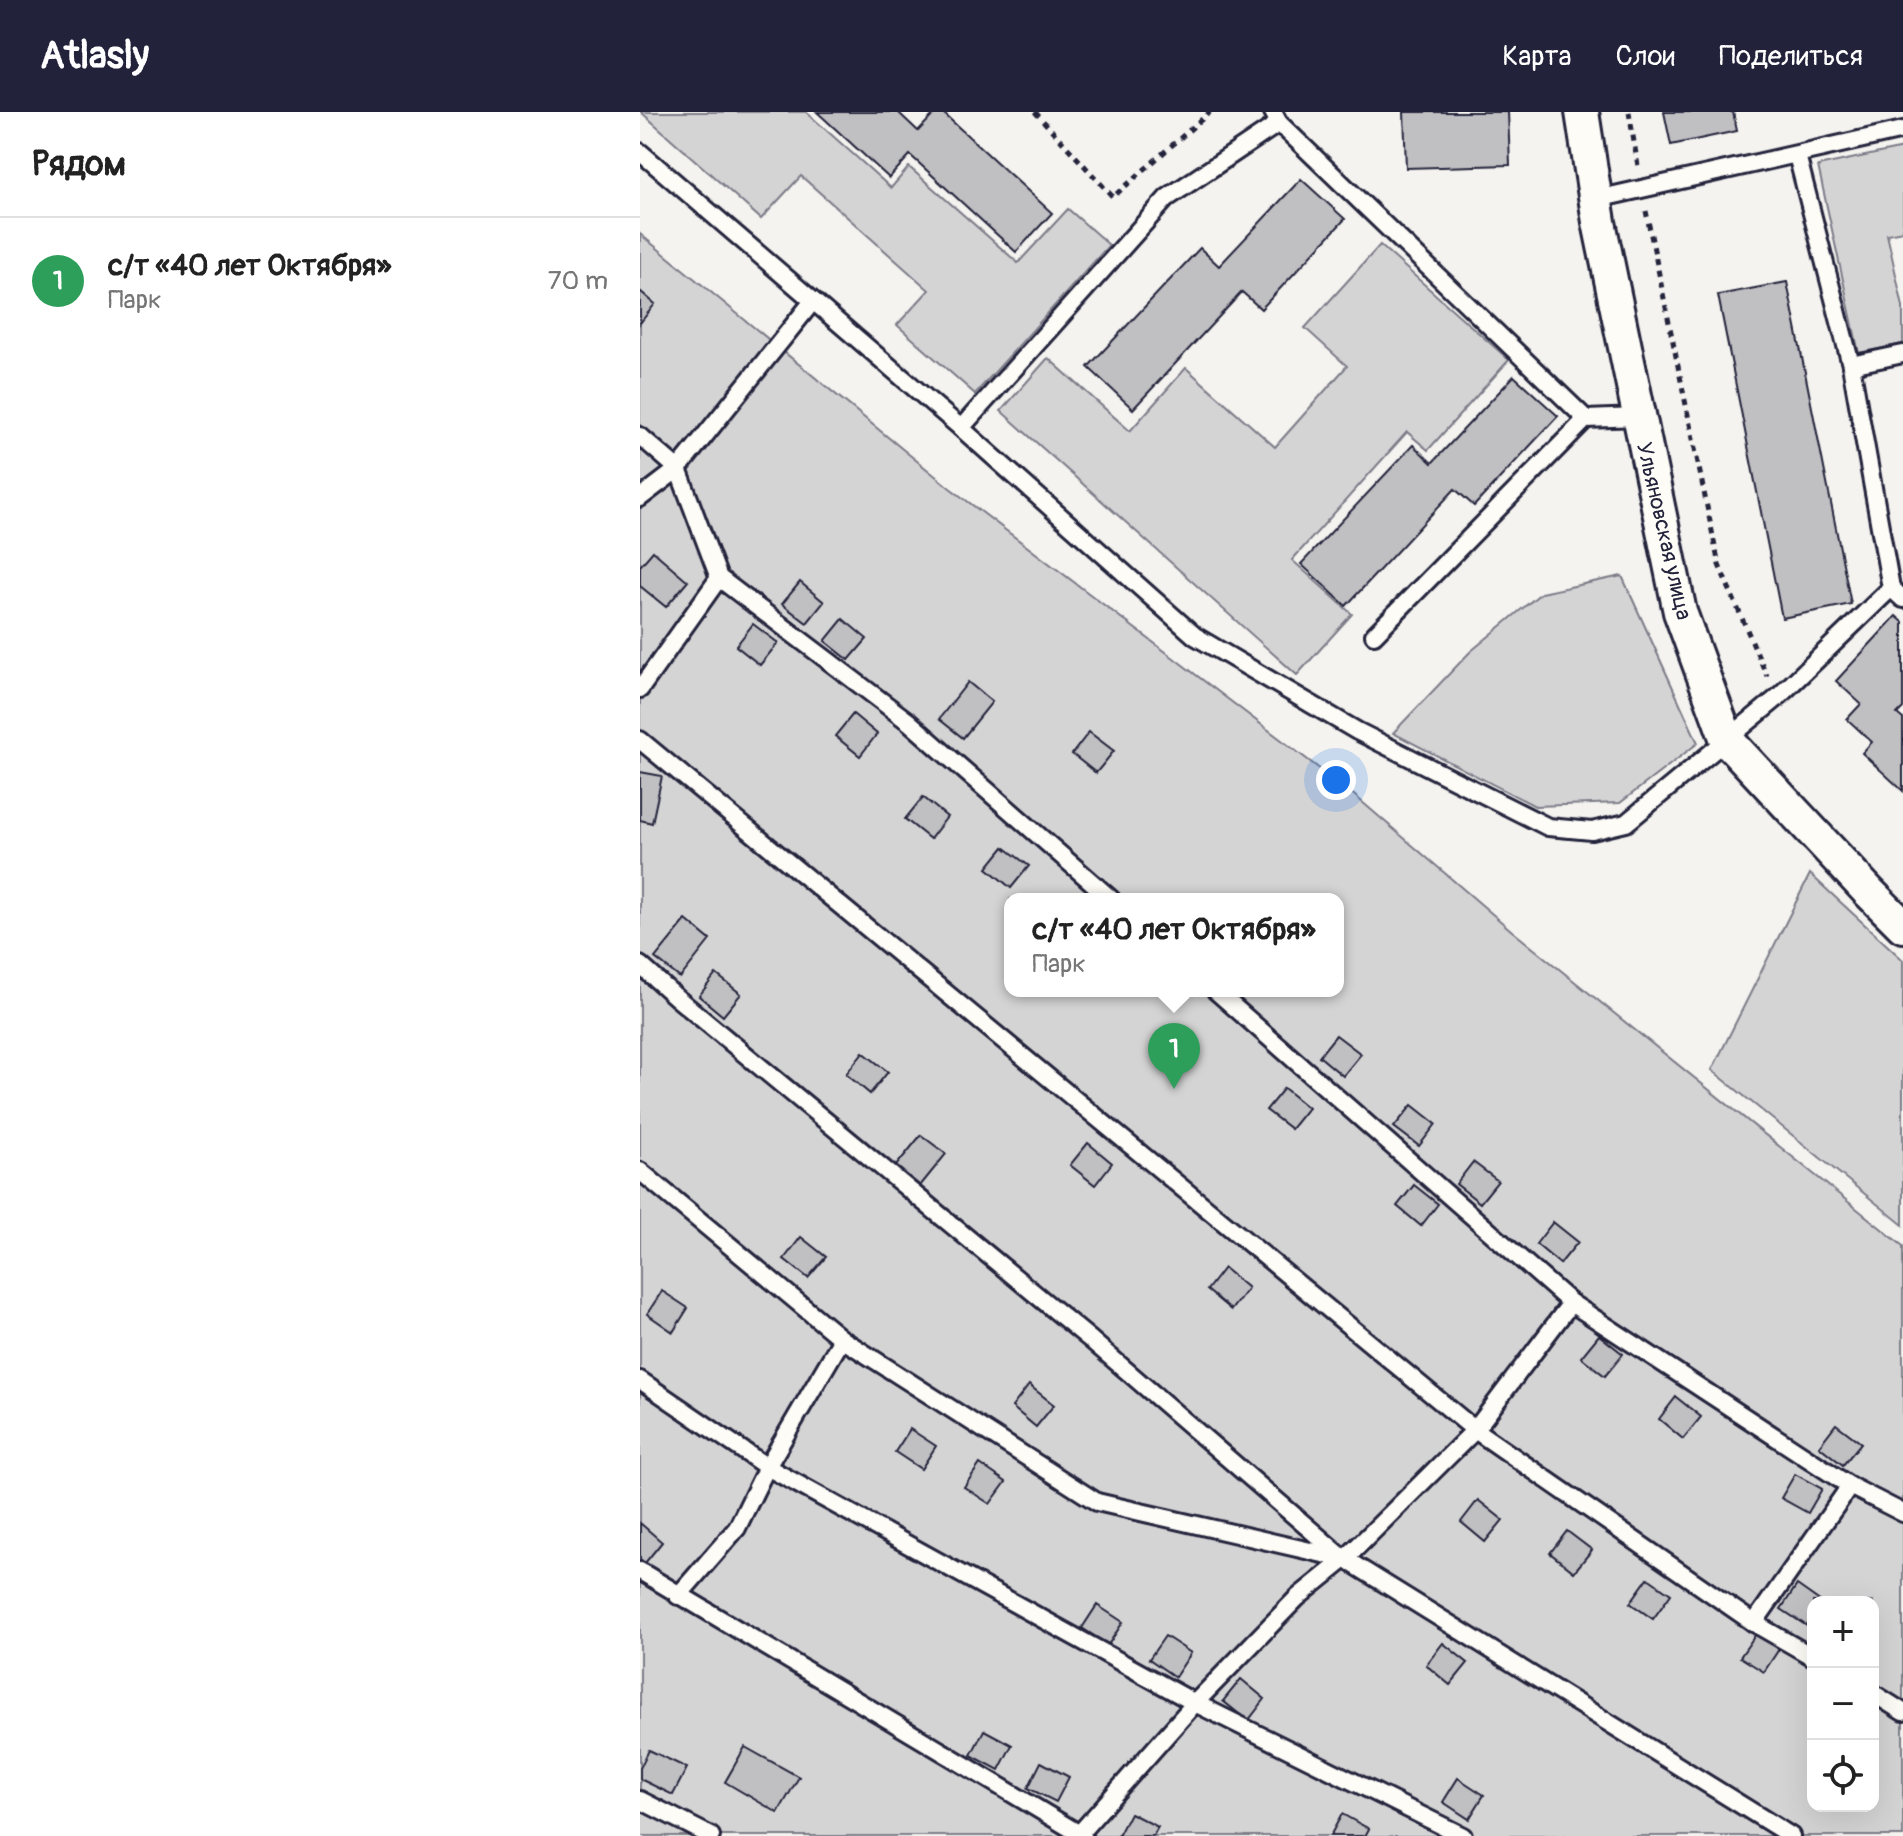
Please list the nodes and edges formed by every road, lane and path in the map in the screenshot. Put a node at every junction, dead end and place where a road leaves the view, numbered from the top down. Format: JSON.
{"nodes":[{"id":1,"x":1035,"y":112,"type":"edge"},
{"id":2,"x":1210,"y":112,"type":"edge"},
{"id":3,"x":1582,"y":112,"type":"edge"},
{"id":4,"x":1629,"y":112,"type":"edge"},
{"id":5,"x":1276,"y":117,"type":"edge"},
{"id":6,"x":1903,"y":130,"type":"edge"},
{"id":7,"x":640,"y":152,"type":"edge"},
{"id":8,"x":1797,"y":155,"type":"junction"},
{"id":9,"x":1642,"y":190,"type":"junction"},
{"id":10,"x":1597,"y":199,"type":"junction"},
{"id":11,"x":813,"y":301,"type":"junction"},
{"id":12,"x":1903,"y":354,"type":"edge"},
{"id":13,"x":1851,"y":365,"type":"junction"},
{"id":14,"x":1638,"y":417,"type":"junction"},
{"id":15,"x":1586,"y":419,"type":"junction"},
{"id":16,"x":961,"y":428,"type":"junction"},
{"id":17,"x":640,"y":436,"type":"edge"},
{"id":18,"x":678,"y":469,"type":"junction"},
{"id":19,"x":640,"y":498,"type":"edge"},
{"id":20,"x":719,"y":578,"type":"junction"},
{"id":21,"x":1897,"y":594,"type":"edge"},
{"id":22,"x":1374,"y":635,"type":"dead end"},
{"id":23,"x":640,"y":689,"type":"edge"},
{"id":24,"x":1776,"y":699,"type":"junction"},
{"id":25,"x":640,"y":740,"type":"edge"},
{"id":26,"x":1727,"y":740,"type":"junction"},
{"id":27,"x":1104,"y":893,"type":"edge"},
{"id":28,"x":1903,"y":926,"type":"edge"},
{"id":29,"x":640,"y":965,"type":"edge"},
{"id":30,"x":1223,"y":997,"type":"edge"},
{"id":31,"x":640,"y":1171,"type":"edge"},
{"id":32,"x":1571,"y":1303,"type":"junction"},
{"id":33,"x":842,"y":1339,"type":"junction"},
{"id":34,"x":640,"y":1380,"type":"edge"},
{"id":35,"x":1475,"y":1430,"type":"junction"},
{"id":36,"x":767,"y":1467,"type":"junction"},
{"id":37,"x":1850,"y":1486,"type":"junction"},
{"id":38,"x":1903,"y":1513,"type":"edge"},
{"id":39,"x":1345,"y":1559,"type":"junction"},
{"id":40,"x":640,"y":1571,"type":"edge"},
{"id":41,"x":678,"y":1596,"type":"junction"},
{"id":42,"x":1754,"y":1623,"type":"junction"},
{"id":43,"x":1807,"y":1654,"type":"edge"},
{"id":44,"x":1879,"y":1697,"type":"edge"},
{"id":45,"x":1195,"y":1703,"type":"junction"},
{"id":46,"x":1903,"y":1712,"type":"edge"},
{"id":47,"x":640,"y":1800,"type":"edge"},
{"id":48,"x":1081,"y":1835,"type":"edge"},
{"id":49,"x":711,"y":1836,"type":"edge"},
{"id":50,"x":1463,"y":1836,"type":"edge"},
{"id":51,"x":1791,"y":1836,"type":"edge"}],
"edges":[{"from":1,"to":2,"type":"path"},
{"from":3,"to":10,"type":"street","name":"Ульяновская улица"},
{"from":4,"to":9,"type":"path"},
{"from":5,"to":15,"type":"lane"},
{"from":5,"to":16,"type":"lane"},
{"from":6,"to":8,"type":"lane"},
{"from":7,"to":11,"type":"lane"},
{"from":8,"to":9,"type":"lane"},
{"from":8,"to":13,"type":"lane"},
{"from":9,"to":10,"type":"lane"},
{"from":9,"to":24,"type":"path"},
{"from":10,"to":14,"type":"street","name":"Ульяновская улица"},
{"from":11,"to":16,"type":"lane"},
{"from":11,"to":18,"type":"lane"},
{"from":12,"to":13,"type":"lane"},
{"from":13,"to":21,"type":"lane"},
{"from":14,"to":15,"type":"lane"},
{"from":14,"to":26,"type":"street","name":"Ульяновская улица"},
{"from":15,"to":22,"type":"lane"},
{"from":16,"to":26,"type":"lane"},
{"from":17,"to":18,"type":"lane"},
{"from":18,"to":19,"type":"lane"},
{"from":18,"to":20,"type":"lane"},
{"from":20,"to":23,"type":"lane"},
{"from":20,"to":27,"type":"lane"},
{"from":21,"to":24,"type":"lane"},
{"from":24,"to":26,"type":"lane"},
{"from":25,"to":35,"type":"lane"},
{"from":26,"to":28,"type":"street","name":"Ульяновская улица"},
{"from":29,"to":39,"type":"lane"},
{"from":30,"to":32,"type":"lane"},
{"from":31,"to":33,"type":"lane"},
{"from":32,"to":35,"type":"lane"},
{"from":32,"to":37,"type":"lane"},
{"from":33,"to":36,"type":"lane"},
{"from":33,"to":39,"type":"lane"},
{"from":34,"to":36,"type":"lane"},
{"from":35,"to":39,"type":"lane"},
{"from":35,"to":42,"type":"lane"},
{"from":36,"to":41,"type":"lane"},
{"from":36,"to":45,"type":"lane"},
{"from":37,"to":38,"type":"lane"},
{"from":37,"to":42,"type":"lane"},
{"from":39,"to":45,"type":"lane"},
{"from":39,"to":51,"type":"lane"},
{"from":40,"to":41,"type":"lane"},
{"from":41,"to":48,"type":"lane"},
{"from":42,"to":43,"type":"lane"},
{"from":44,"to":46,"type":"lane"},
{"from":45,"to":48,"type":"lane"},
{"from":45,"to":50,"type":"lane"},
{"from":47,"to":49,"type":"lane"}]}
